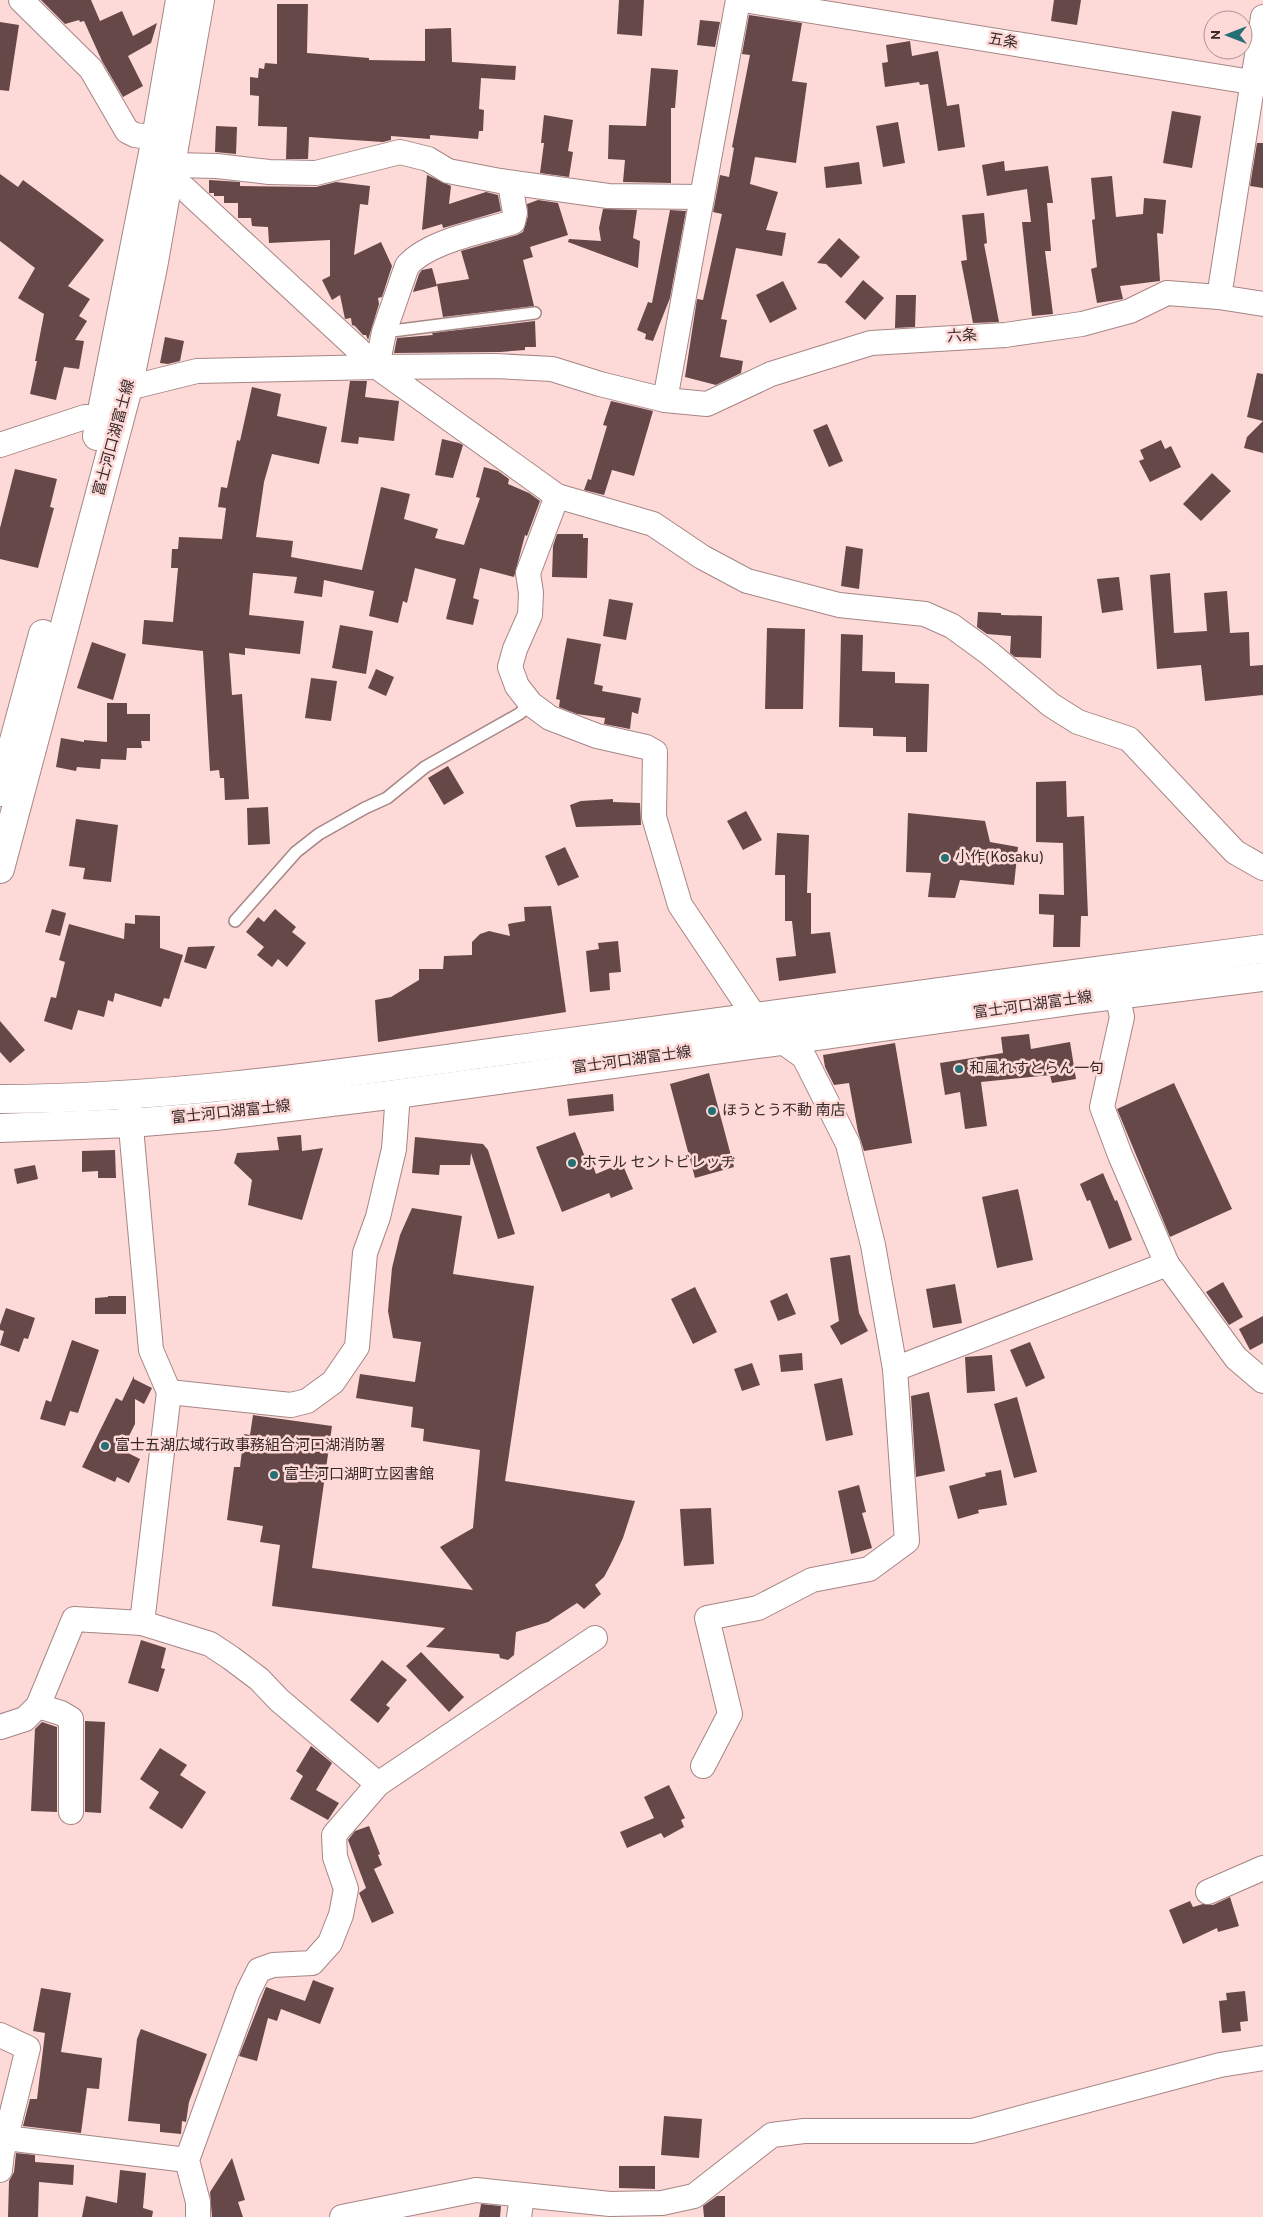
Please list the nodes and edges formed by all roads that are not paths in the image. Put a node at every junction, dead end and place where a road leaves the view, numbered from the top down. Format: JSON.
{"nodes":[{"id":1,"x":20,"y":0,"type":"edge"},
{"id":2,"x":180,"y":0,"type":"edge"},
{"id":3,"x":200,"y":0,"type":"edge"},
{"id":4,"x":738,"y":0,"type":"edge"},
{"id":5,"x":744,"y":0,"type":"edge"},
{"id":6,"x":1263,"y":16,"type":"edge"},
{"id":7,"x":1258,"y":83,"type":"edge"},
{"id":8,"x":156,"y":138,"type":"junction"},
{"id":9,"x":169,"y":175,"type":"junction"},
{"id":10,"x":510,"y":183,"type":"junction"},
{"id":11,"x":702,"y":197,"type":"junction"},
{"id":12,"x":1219,"y":297,"type":"junction"},
{"id":13,"x":1263,"y":304,"type":"edge"},
{"id":14,"x":535,"y":313,"type":"dead end"},
{"id":15,"x":384,"y":332,"type":"junction"},
{"id":16,"x":377,"y":366,"type":"junction"},
{"id":17,"x":128,"y":388,"type":"junction"},
{"id":18,"x":665,"y":400,"type":"junction"},
{"id":19,"x":102,"y":418,"type":"junction"},
{"id":20,"x":0,"y":445,"type":"edge"},
{"id":21,"x":557,"y":496,"type":"junction"},
{"id":22,"x":531,"y":704,"type":"junction"},
{"id":23,"x":0,"y":792,"type":"edge"},
{"id":24,"x":1263,"y":868,"type":"edge"},
{"id":25,"x":0,"y":869,"type":"edge"},
{"id":26,"x":235,"y":921,"type":"dead end"},
{"id":27,"x":1263,"y":949,"type":"edge"},
{"id":28,"x":1263,"y":977,"type":"edge"},
{"id":29,"x":1117,"y":995,"type":"junction"},
{"id":30,"x":755,"y":1017,"type":"junction"},
{"id":31,"x":780,"y":1040,"type":"junction"},
{"id":32,"x":398,"y":1093,"type":"junction"},
{"id":33,"x":129,"y":1095,"type":"junction"},
{"id":34,"x":0,"y":1098,"type":"edge"},
{"id":35,"x":131,"y":1123,"type":"junction"},
{"id":36,"x":0,"y":1128,"type":"edge"},
{"id":37,"x":1167,"y":1264,"type":"junction"},
{"id":38,"x":895,"y":1369,"type":"junction"},
{"id":39,"x":1263,"y":1381,"type":"edge"},
{"id":40,"x":169,"y":1392,"type":"junction"},
{"id":41,"x":142,"y":1623,"type":"junction"},
{"id":42,"x":595,"y":1638,"type":"dead end"},
{"id":43,"x":38,"y":1706,"type":"junction"},
{"id":44,"x":0,"y":1726,"type":"edge"},
{"id":45,"x":703,"y":1766,"type":"dead end"},
{"id":46,"x":378,"y":1784,"type":"junction"},
{"id":47,"x":71,"y":1812,"type":"dead end"},
{"id":48,"x":1263,"y":1868,"type":"edge"},
{"id":49,"x":1208,"y":1892,"type":"dead end"},
{"id":50,"x":0,"y":2035,"type":"edge"},
{"id":51,"x":1263,"y":2058,"type":"edge"},
{"id":52,"x":6,"y":2138,"type":"junction"},
{"id":53,"x":187,"y":2160,"type":"junction"},
{"id":54,"x":0,"y":2170,"type":"edge"},
{"id":55,"x":521,"y":2206,"type":"edge"},
{"id":56,"x":423,"y":2208,"type":"edge"},
{"id":57,"x":609,"y":2210,"type":"edge"},
{"id":58,"x":198,"y":2217,"type":"edge"},
{"id":59,"x":342,"y":2217,"type":"edge"}],
"edges":[{"from":1,"to":8,"type":"street"},
{"from":2,"to":8,"type":"main road","name":"富士河口湖富士線"},
{"from":3,"to":9,"type":"main road","name":"富士河口湖富士線"},
{"from":4,"to":11,"type":"street"},
{"from":5,"to":7,"type":"street","name":"五条"},
{"from":6,"to":7,"type":"street"},
{"from":7,"to":12,"type":"street"},
{"from":8,"to":19,"type":"main road","name":"富士河口湖富士線"},
{"from":9,"to":10,"type":"street"},
{"from":9,"to":16,"type":"street"},
{"from":9,"to":17,"type":"main road","name":"富士河口湖富士線"},
{"from":10,"to":11,"type":"street"},
{"from":10,"to":15,"type":"street"},
{"from":11,"to":18,"type":"street"},
{"from":12,"to":13,"type":"street","name":"六条"},
{"from":12,"to":18,"type":"street","name":"六条"},
{"from":14,"to":15,"type":"lane"},
{"from":15,"to":16,"type":"street"},
{"from":16,"to":17,"type":"street","name":"六条"},
{"from":16,"to":18,"type":"street","name":"六条"},
{"from":16,"to":21,"type":"street"},
{"from":17,"to":19,"type":"street"},
{"from":17,"to":25,"type":"main road","name":"富士河口湖富士線"},
{"from":19,"to":20,"type":"street"},
{"from":19,"to":23,"type":"main road","name":"富士河口湖富士線"},
{"from":21,"to":22,"type":"street"},
{"from":21,"to":24,"type":"street"},
{"from":22,"to":26,"type":"lane"},
{"from":22,"to":30,"type":"street"},
{"from":27,"to":30,"type":"main road","name":"富士河口湖富士線"},
{"from":28,"to":29,"type":"main road","name":"富士河口湖富士線"},
{"from":29,"to":31,"type":"main road","name":"富士河口湖富士線"},
{"from":29,"to":37,"type":"street"},
{"from":30,"to":31,"type":"street"},
{"from":30,"to":33,"type":"main road","name":"富士河口湖富士線"},
{"from":31,"to":32,"type":"main road","name":"富士河口湖富士線"},
{"from":31,"to":38,"type":"street"},
{"from":32,"to":35,"type":"main road","name":"富士河口湖富士線"},
{"from":32,"to":40,"type":"street"},
{"from":33,"to":34,"type":"main road","name":"富士河口湖富士線"},
{"from":33,"to":35,"type":"street"},
{"from":35,"to":36,"type":"main road","name":"富士河口湖富士線"},
{"from":35,"to":40,"type":"street"},
{"from":37,"to":38,"type":"street"},
{"from":37,"to":39,"type":"street"},
{"from":38,"to":45,"type":"street"},
{"from":40,"to":41,"type":"street"},
{"from":41,"to":43,"type":"street"},
{"from":41,"to":46,"type":"street"},
{"from":42,"to":46,"type":"street"},
{"from":43,"to":44,"type":"street"},
{"from":43,"to":47,"type":"street"},
{"from":46,"to":53,"type":"street"},
{"from":48,"to":49,"type":"street"},
{"from":50,"to":52,"type":"street"},
{"from":51,"to":57,"type":"street"},
{"from":52,"to":53,"type":"street"},
{"from":52,"to":54,"type":"street"},
{"from":53,"to":58,"type":"street"},
{"from":55,"to":56,"type":"street"},
{"from":55,"to":57,"type":"street"},
{"from":56,"to":59,"type":"street"}]}
